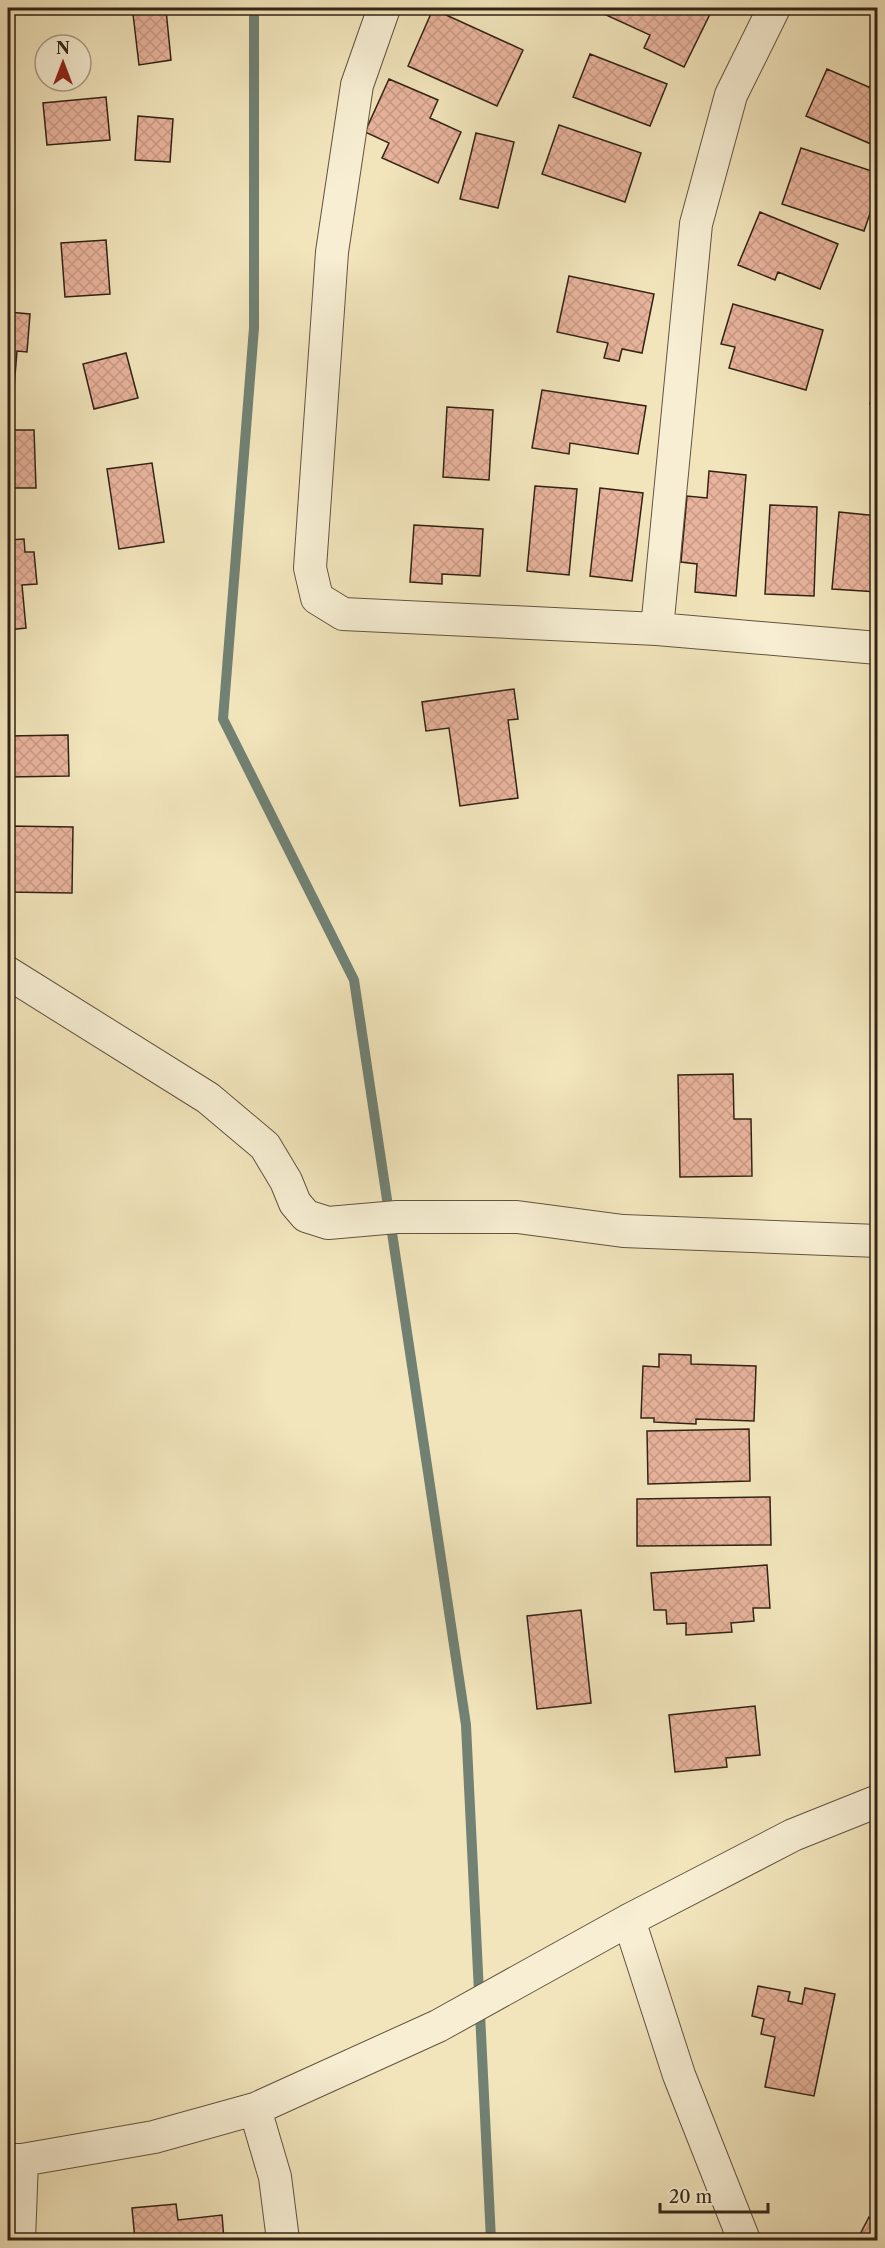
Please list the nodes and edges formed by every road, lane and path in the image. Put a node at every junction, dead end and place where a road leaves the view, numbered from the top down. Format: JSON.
{"nodes":[{"id":1,"x":384,"y":8,"type":"edge"},
{"id":2,"x":774,"y":8,"type":"edge"},
{"id":3,"x":657,"y":630,"type":"junction"},
{"id":4,"x":878,"y":648,"type":"edge"},
{"id":5,"x":8,"y":973,"type":"edge"},
{"id":6,"x":878,"y":1241,"type":"edge"},
{"id":7,"x":878,"y":1801,"type":"edge"},
{"id":8,"x":629,"y":1920,"type":"junction"},
{"id":9,"x":255,"y":2109,"type":"junction"},
{"id":10,"x":15,"y":2160,"type":"edge"},
{"id":11,"x":19,"y":2241,"type":"edge"},
{"id":12,"x":283,"y":2241,"type":"edge"},
{"id":13,"x":744,"y":2241,"type":"edge"}],
"edges":[{"from":1,"to":3,"type":"street"},
{"from":2,"to":3,"type":"street"},
{"from":3,"to":4,"type":"street"},
{"from":5,"to":6,"type":"street"},
{"from":7,"to":8,"type":"street"},
{"from":8,"to":9,"type":"street"},
{"from":8,"to":13,"type":"street"},
{"from":9,"to":10,"type":"street"},
{"from":9,"to":12,"type":"street"},
{"from":10,"to":11,"type":"street"}]}
